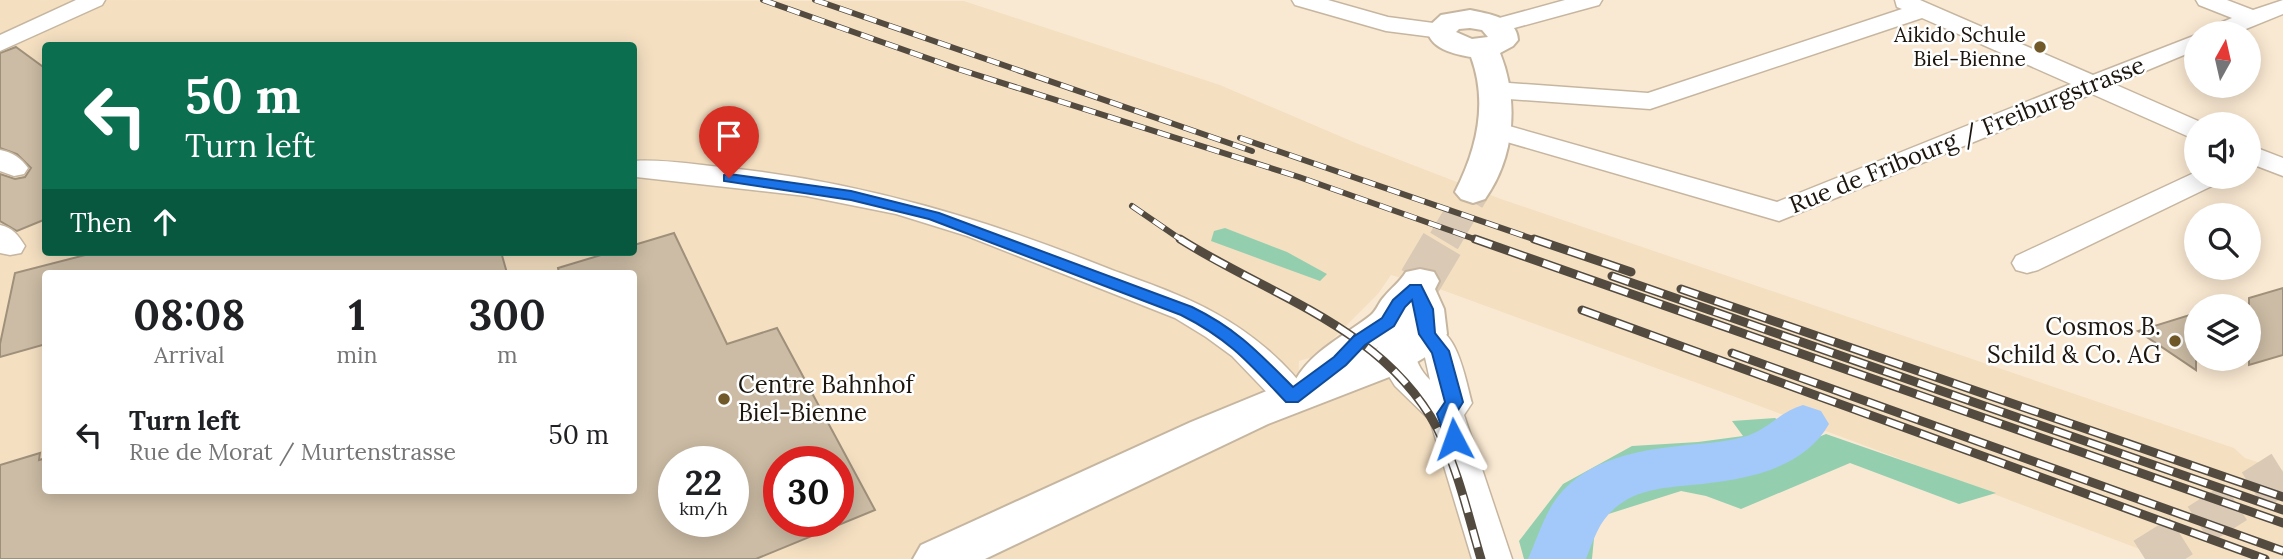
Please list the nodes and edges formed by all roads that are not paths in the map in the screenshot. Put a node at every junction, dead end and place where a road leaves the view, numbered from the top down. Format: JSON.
{"nodes":[{"id":1,"x":94,"y":0,"type":"edge"},
{"id":2,"x":1303,"y":0,"type":"edge"},
{"id":3,"x":1591,"y":0,"type":"edge"},
{"id":4,"x":2207,"y":0,"type":"edge"},
{"id":5,"x":1911,"y":5,"type":"edge"},
{"id":6,"x":2283,"y":6,"type":"edge"},
{"id":7,"x":2253,"y":18,"type":"junction"},
{"id":8,"x":2246,"y":21,"type":"edge"},
{"id":9,"x":1483,"y":23,"type":"edge"},
{"id":10,"x":1441,"y":31,"type":"joint"},
{"id":11,"x":0,"y":44,"type":"edge"},
{"id":12,"x":2184,"y":46,"type":"edge"},
{"id":13,"x":2092,"y":85,"type":"junction"},
{"id":14,"x":1494,"y":90,"type":"junction"},
{"id":15,"x":2184,"y":125,"type":"edge"},
{"id":16,"x":1495,"y":130,"type":"junction"},
{"id":17,"x":2261,"y":160,"type":"edge"},
{"id":18,"x":2283,"y":168,"type":"edge"},
{"id":19,"x":637,"y":170,"type":"edge"},
{"id":20,"x":2184,"y":188,"type":"edge"},
{"id":21,"x":1473,"y":191,"type":"tunnel mouth"},
{"id":22,"x":2027,"y":263,"type":"dead end"},
{"id":23,"x":1418,"y":285,"type":"tunnel mouth"},
{"id":24,"x":1404,"y":338,"type":"junction"},
{"id":25,"x":1295,"y":396,"type":"junction"},
{"id":26,"x":938,"y":559,"type":"edge"},
{"id":27,"x":1492,"y":559,"type":"edge"}],
"edges":[{"from":1,"to":11,"type":"street"},
{"from":2,"to":10,"type":"street"},
{"from":3,"to":9,"type":"street"},
{"from":4,"to":7,"type":"street"},
{"from":5,"to":13,"type":"street"},
{"from":5,"to":14,"type":"street"},
{"from":6,"to":7,"type":"street"},
{"from":7,"to":8,"type":"street"},
{"from":9,"to":10,"type":"main road"},
{"from":9,"to":14,"type":"main road"},
{"from":12,"to":13,"type":"street","name":"Rue de Fribourg / Freiburgstrasse"},
{"from":13,"to":15,"type":"street"},
{"from":13,"to":16,"type":"street","name":"Rue de Fribourg / Freiburgstrasse"},
{"from":14,"to":16,"type":"main road"},
{"from":16,"to":21,"type":"main road"},
{"from":17,"to":18,"type":"street"},
{"from":19,"to":25,"type":"street"},
{"from":20,"to":22,"type":"street"},
{"from":23,"to":24,"type":"main road"},
{"from":24,"to":25,"type":"main road"},
{"from":24,"to":27,"type":"street"},
{"from":25,"to":26,"type":"main road"}]}
